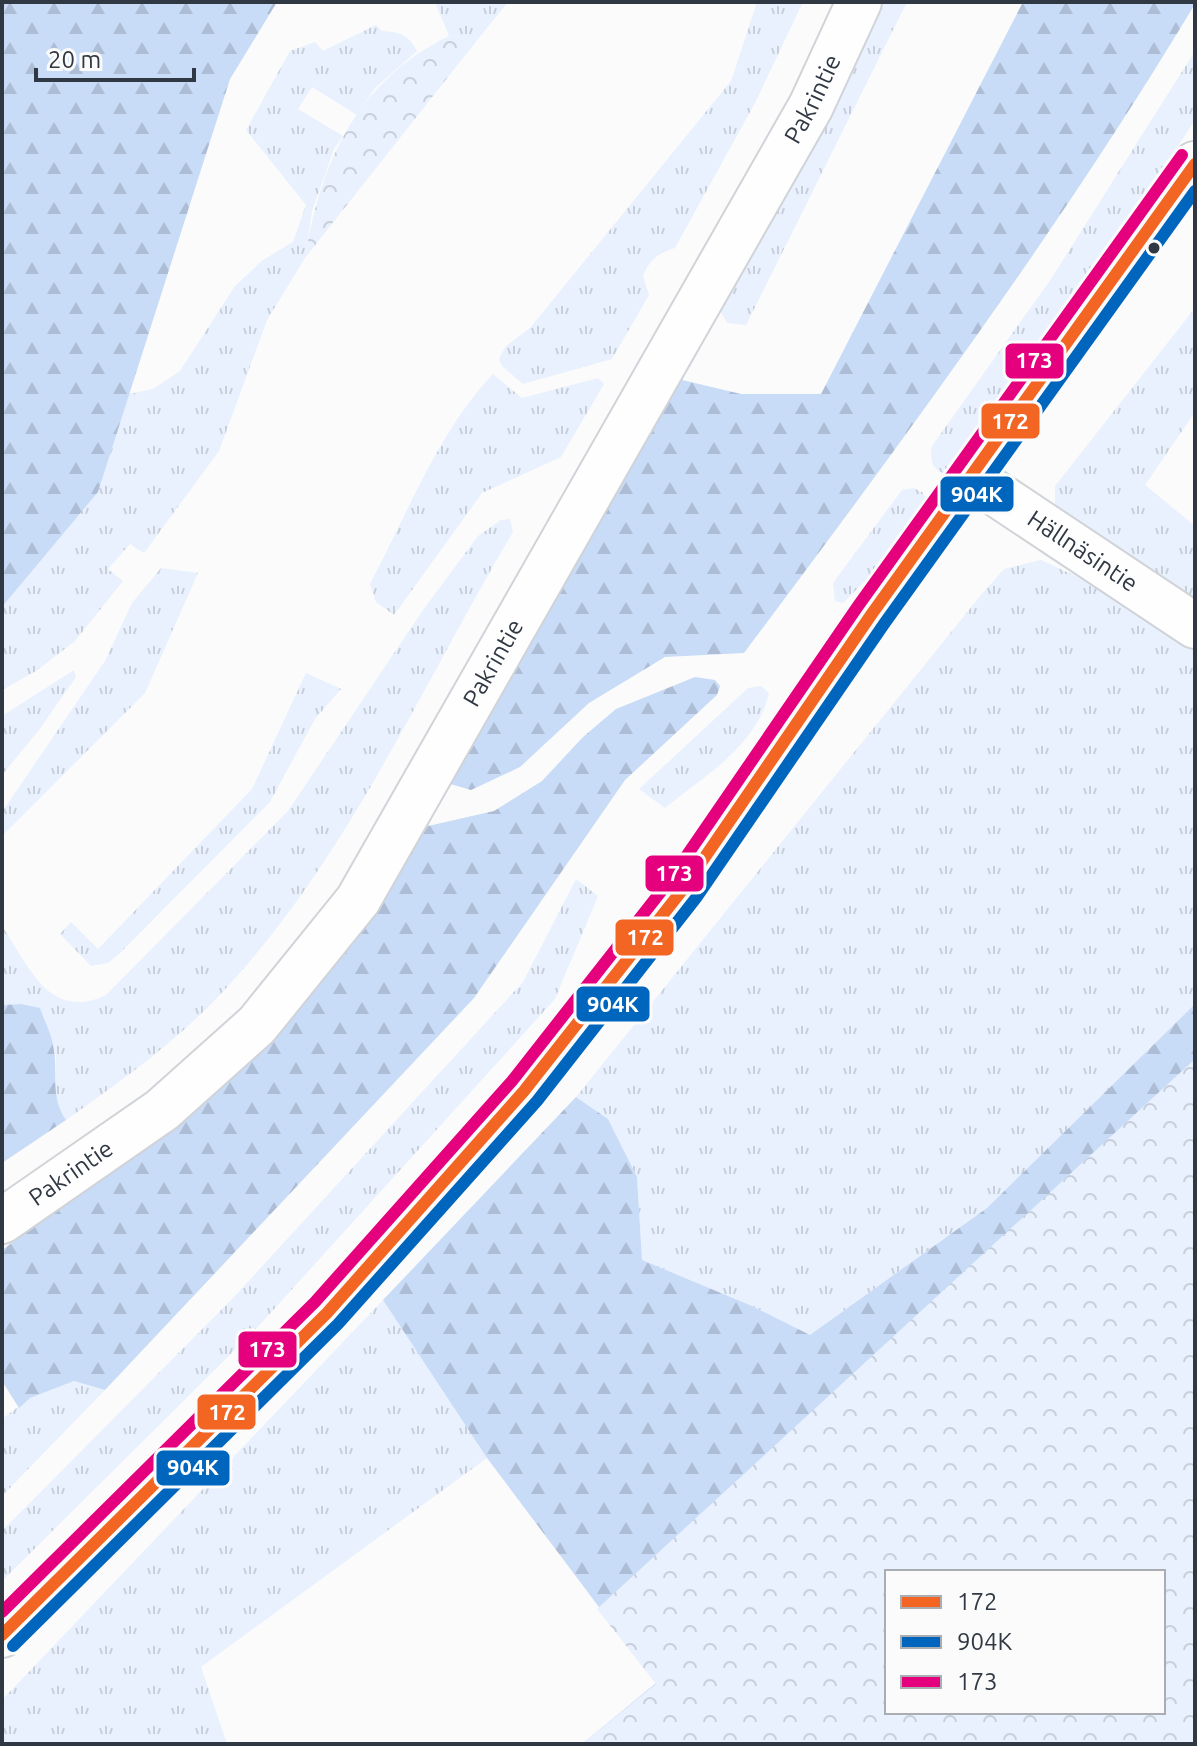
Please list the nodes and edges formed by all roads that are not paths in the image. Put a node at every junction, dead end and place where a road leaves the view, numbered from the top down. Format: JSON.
{"nodes":[{"id":1,"x":859,"y":2,"type":"edge"},
{"id":2,"x":1195,"y":164,"type":"edge"},
{"id":3,"x":971,"y":477,"type":"junction"},
{"id":4,"x":1195,"y":626,"type":"edge"},
{"id":5,"x":2,"y":1221,"type":"edge"},
{"id":6,"x":2,"y":1635,"type":"edge"}],
"edges":[{"from":1,"to":5,"type":"main road","name":"Pakrintie"},
{"from":2,"to":3,"type":"main road"},
{"from":3,"to":4,"type":"main road","name":"Hällnäsintie"},
{"from":3,"to":6,"type":"main road"}]}
